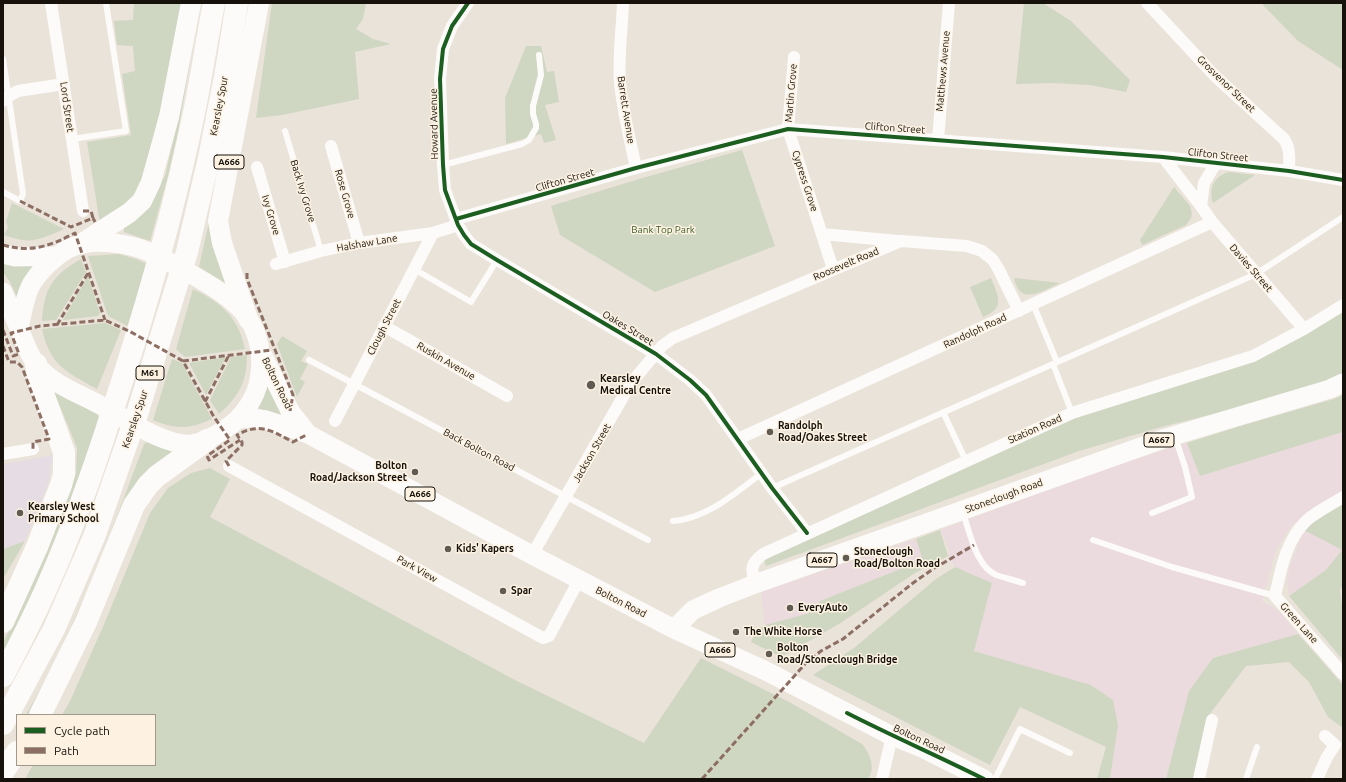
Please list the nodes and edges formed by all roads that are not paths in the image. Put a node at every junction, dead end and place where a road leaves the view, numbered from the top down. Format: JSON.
{"nodes":[{"id":1,"x":51,"y":3,"type":"edge"},
{"id":2,"x":106,"y":3,"type":"edge"},
{"id":3,"x":191,"y":3,"type":"edge"},
{"id":4,"x":214,"y":3,"type":"edge"},
{"id":5,"x":238,"y":3,"type":"edge"},
{"id":6,"x":259,"y":3,"type":"edge"},
{"id":7,"x":468,"y":3,"type":"edge"},
{"id":8,"x":623,"y":3,"type":"edge"},
{"id":9,"x":949,"y":3,"type":"edge"},
{"id":10,"x":1147,"y":3,"type":"edge"},
{"id":11,"x":539,"y":55,"type":"dead end"},
{"id":12,"x":794,"y":57,"type":"dead end"},
{"id":13,"x":3,"y":59,"type":"edge"},
{"id":14,"x":64,"y":84,"type":"junction"},
{"id":15,"x":6,"y":98,"type":"edge"},
{"id":16,"x":788,"y":128,"type":"junction"},
{"id":17,"x":285,"y":131,"type":"dead end"},
{"id":18,"x":72,"y":139,"type":"junction"},
{"id":19,"x":938,"y":140,"type":"junction"},
{"id":20,"x":331,"y":146,"type":"dead end"},
{"id":21,"x":1163,"y":157,"type":"junction"},
{"id":22,"x":1216,"y":163,"type":"junction"},
{"id":23,"x":443,"y":165,"type":"junction"},
{"id":24,"x":257,"y":168,"type":"dead end"},
{"id":25,"x":636,"y":168,"type":"junction"},
{"id":26,"x":1289,"y":171,"type":"junction"},
{"id":27,"x":1343,"y":180,"type":"edge"},
{"id":28,"x":3,"y":192,"type":"edge"},
{"id":29,"x":1201,"y":206,"type":"junction"},
{"id":30,"x":83,"y":210,"type":"dead end"},
{"id":31,"x":1343,"y":217,"type":"edge"},
{"id":32,"x":457,"y":222,"type":"junction"},
{"id":33,"x":1212,"y":222,"type":"junction"},
{"id":34,"x":433,"y":233,"type":"junction"},
{"id":35,"x":822,"y":234,"type":"junction"},
{"id":36,"x":901,"y":241,"type":"junction"},
{"id":37,"x":359,"y":243,"type":"junction"},
{"id":38,"x":81,"y":244,"type":"junction"},
{"id":39,"x":321,"y":252,"type":"junction"},
{"id":40,"x":3,"y":254,"type":"edge"},
{"id":41,"x":57,"y":256,"type":"junction"},
{"id":42,"x":497,"y":260,"type":"junction"},
{"id":43,"x":280,"y":263,"type":"joint"},
{"id":44,"x":414,"y":269,"type":"junction"},
{"id":45,"x":833,"y":269,"type":"junction"},
{"id":46,"x":1256,"y":274,"type":"junction"},
{"id":47,"x":3,"y":292,"type":"edge"},
{"id":48,"x":1033,"y":304,"type":"junction"},
{"id":49,"x":1343,"y":305,"type":"edge"},
{"id":50,"x":1019,"y":311,"type":"junction"},
{"id":51,"x":248,"y":318,"type":"junction"},
{"id":52,"x":384,"y":326,"type":"junction"},
{"id":53,"x":19,"y":329,"type":"junction"},
{"id":54,"x":1304,"y":329,"type":"junction"},
{"id":55,"x":261,"y":351,"type":"junction"},
{"id":56,"x":656,"y":354,"type":"junction"},
{"id":57,"x":309,"y":360,"type":"dead end"},
{"id":58,"x":1055,"y":363,"type":"junction"},
{"id":59,"x":36,"y":364,"type":"junction"},
{"id":60,"x":355,"y":383,"type":"junction"},
{"id":61,"x":1343,"y":383,"type":"edge"},
{"id":62,"x":507,"y":396,"type":"dead end"},
{"id":63,"x":943,"y":412,"type":"junction"},
{"id":64,"x":1072,"y":413,"type":"junction"},
{"id":65,"x":238,"y":419,"type":"junction"},
{"id":66,"x":335,"y":421,"type":"dead end"},
{"id":67,"x":308,"y":434,"type":"junction"},
{"id":68,"x":1175,"y":435,"type":"junction"},
{"id":69,"x":738,"y":439,"type":"junction"},
{"id":70,"x":206,"y":440,"type":"junction"},
{"id":71,"x":33,"y":449,"type":"dead end"},
{"id":72,"x":3,"y":454,"type":"edge"},
{"id":73,"x":966,"y":461,"type":"junction"},
{"id":74,"x":229,"y":466,"type":"dead end"},
{"id":75,"x":762,"y":473,"type":"junction"},
{"id":76,"x":772,"y":488,"type":"junction"},
{"id":77,"x":566,"y":497,"type":"junction"},
{"id":78,"x":1343,"y":497,"type":"edge"},
{"id":79,"x":962,"y":511,"type":"junction"},
{"id":80,"x":1152,"y":513,"type":"dead end"},
{"id":81,"x":673,"y":521,"type":"dead end"},
{"id":82,"x":807,"y":533,"type":"junction"},
{"id":83,"x":648,"y":540,"type":"dead end"},
{"id":84,"x":1093,"y":540,"type":"dead end"},
{"id":85,"x":532,"y":555,"type":"junction"},
{"id":86,"x":579,"y":580,"type":"junction"},
{"id":87,"x":1023,"y":583,"type":"dead end"},
{"id":88,"x":755,"y":584,"type":"junction"},
{"id":89,"x":1274,"y":596,"type":"junction"},
{"id":90,"x":3,"y":622,"type":"edge"},
{"id":91,"x":674,"y":629,"type":"junction"},
{"id":92,"x":1343,"y":674,"type":"edge"},
{"id":93,"x":3,"y":676,"type":"edge"},
{"id":94,"x":40,"y":714,"type":"edge"},
{"id":95,"x":1212,"y":720,"type":"dead end"},
{"id":96,"x":3,"y":724,"type":"edge"},
{"id":97,"x":892,"y":736,"type":"junction"},
{"id":98,"x":1325,"y":736,"type":"dead end"},
{"id":99,"x":1257,"y":747,"type":"dead end"},
{"id":100,"x":16,"y":753,"type":"edge"},
{"id":101,"x":1070,"y":753,"type":"dead end"},
{"id":102,"x":3,"y":772,"type":"edge"},
{"id":103,"x":882,"y":779,"type":"edge"},
{"id":104,"x":984,"y":779,"type":"edge"},
{"id":105,"x":995,"y":779,"type":"edge"},
{"id":106,"x":1199,"y":779,"type":"edge"},
{"id":107,"x":1246,"y":779,"type":"edge"},
{"id":108,"x":1317,"y":779,"type":"edge"}],
"edges":[{"from":1,"to":14,"type":"street","name":"Lord Street"},
{"from":2,"to":18,"type":"lane"},
{"from":3,"to":38,"type":"highway","number":"A666"},
{"from":4,"to":93,"type":"highway","number":"M61"},
{"from":5,"to":96,"type":"highway","name":"Kearsley Spur","number":"M61"},
{"from":6,"to":51,"type":"highway","number":"A666"},
{"from":7,"to":23,"type":"street","name":"Howard Avenue"},
{"from":8,"to":25,"type":"street","name":"Barrett Avenue"},
{"from":9,"to":19,"type":"street","name":"Matthews Avenue"},
{"from":10,"to":26,"type":"street","name":"Grosvenor Street"},
{"from":11,"to":23,"type":"lane"},
{"from":12,"to":16,"type":"street","name":"Martin Grove"},
{"from":13,"to":15,"type":"lane"},
{"from":14,"to":15,"type":"street"},
{"from":14,"to":18,"type":"street","name":"Lord Street"},
{"from":15,"to":28,"type":"lane"},
{"from":16,"to":19,"type":"street","name":"Clifton Street"},
{"from":16,"to":25,"type":"street","name":"Clifton Street"},
{"from":16,"to":35,"type":"street","name":"Cypress Grove"},
{"from":17,"to":39,"type":"lane","name":"Back Ivy Grove"},
{"from":18,"to":30,"type":"street","name":"Lord Street"},
{"from":19,"to":21,"type":"street","name":"Clifton Street"},
{"from":20,"to":37,"type":"street","name":"Rose Grove"},
{"from":21,"to":22,"type":"street","name":"Clifton Street"},
{"from":21,"to":29,"type":"street","name":"Davies Street"},
{"from":22,"to":26,"type":"street","name":"Clifton Street"},
{"from":22,"to":29,"type":"street"},
{"from":23,"to":32,"type":"street","name":"Howard Avenue"},
{"from":24,"to":43,"type":"street","name":"Ivy Grove"},
{"from":25,"to":32,"type":"street","name":"Clifton Street"},
{"from":26,"to":27,"type":"street","name":"Clifton Street"},
{"from":29,"to":33,"type":"street","name":"Davies Street"},
{"from":31,"to":46,"type":"lane"},
{"from":32,"to":34,"type":"street","name":"Halshaw Lane"},
{"from":32,"to":42,"type":"street","name":"Oakes Street"},
{"from":33,"to":46,"type":"street","name":"Davies Street"},
{"from":33,"to":48,"type":"street","name":"Randolph Road"},
{"from":34,"to":37,"type":"street","name":"Halshaw Lane"},
{"from":34,"to":44,"type":"street","name":"Clough Street"},
{"from":35,"to":36,"type":"street"},
{"from":35,"to":45,"type":"street","name":"Cypress Grove"},
{"from":36,"to":45,"type":"street","name":"Roosevelt Road"},
{"from":36,"to":50,"type":"street","name":"Roosevelt Road"},
{"from":37,"to":39,"type":"street","name":"Halshaw Lane"},
{"from":38,"to":41,"type":"main road","number":"A666"},
{"from":38,"to":51,"type":"main road","number":"A666"},
{"from":39,"to":43,"type":"street","name":"Halshaw Lane"},
{"from":40,"to":41,"type":"main road"},
{"from":41,"to":53,"type":"main road","number":"A666"},
{"from":42,"to":44,"type":"lane"},
{"from":42,"to":56,"type":"street","name":"Oakes Street"},
{"from":44,"to":52,"type":"street","name":"Clough Street"},
{"from":45,"to":56,"type":"street","name":"Roosevelt Road"},
{"from":46,"to":54,"type":"street","name":"Davies Street"},
{"from":46,"to":58,"type":"lane"},
{"from":47,"to":53,"type":"main road"},
{"from":48,"to":50,"type":"street","name":"Randolph Road"},
{"from":48,"to":58,"type":"lane"},
{"from":49,"to":54,"type":"street","name":"Station Road"},
{"from":50,"to":69,"type":"street","name":"Randolph Road"},
{"from":51,"to":55,"type":"main road","number":"A666"},
{"from":52,"to":60,"type":"street","name":"Clough Street"},
{"from":52,"to":62,"type":"street","name":"Ruskin Avenue"},
{"from":53,"to":59,"type":"main road","number":"A666"},
{"from":54,"to":64,"type":"street","name":"Station Road"},
{"from":55,"to":65,"type":"main road","number":"A666"},
{"from":55,"to":67,"type":"main road","name":"Bolton Road","number":"A666"},
{"from":56,"to":69,"type":"street","name":"Oakes Street"},
{"from":56,"to":77,"type":"street","name":"Jackson Street"},
{"from":57,"to":60,"type":"lane","name":"Back Bolton Road"},
{"from":58,"to":63,"type":"lane"},
{"from":58,"to":64,"type":"lane"},
{"from":59,"to":70,"type":"main road","number":"A666"},
{"from":59,"to":90,"type":"highway"},
{"from":60,"to":66,"type":"street","name":"Clough Street"},
{"from":60,"to":77,"type":"lane","name":"Back Bolton Road"},
{"from":61,"to":68,"type":"main road","name":"Stoneclough Road","number":"A667"},
{"from":63,"to":73,"type":"lane"},
{"from":63,"to":76,"type":"lane"},
{"from":64,"to":73,"type":"street","name":"Station Road"},
{"from":65,"to":67,"type":"main road","name":"Bolton Road","number":"A666"},
{"from":65,"to":70,"type":"main road","number":"A666"},
{"from":67,"to":85,"type":"main road","name":"Bolton Road","number":"A666"},
{"from":68,"to":79,"type":"main road","name":"Stoneclough Road","number":"A667"},
{"from":68,"to":80,"type":"lane"},
{"from":69,"to":75,"type":"street","name":"Oakes Street"},
{"from":70,"to":94,"type":"highway"},
{"from":71,"to":72,"type":"street"},
{"from":73,"to":82,"type":"street","name":"Station Road"},
{"from":74,"to":86,"type":"street","name":"Park View"},
{"from":75,"to":76,"type":"street","name":"Oakes Street"},
{"from":75,"to":81,"type":"lane"},
{"from":76,"to":82,"type":"street","name":"Oakes Street"},
{"from":77,"to":83,"type":"lane","name":"Back Bolton Road"},
{"from":77,"to":85,"type":"street","name":"Jackson Street"},
{"from":78,"to":89,"type":"street","name":"Green Lane"},
{"from":79,"to":87,"type":"lane"},
{"from":79,"to":88,"type":"main road","name":"Stoneclough Road","number":"A667"},
{"from":82,"to":88,"type":"street","name":"Station Road"},
{"from":84,"to":89,"type":"lane"},
{"from":85,"to":86,"type":"main road","name":"Bolton Road","number":"A666"},
{"from":86,"to":91,"type":"main road","name":"Bolton Road","number":"A666"},
{"from":88,"to":91,"type":"main road","name":"Stoneclough Road","number":"A667"},
{"from":89,"to":92,"type":"street","name":"Green Lane"},
{"from":91,"to":97,"type":"main road","name":"Bolton Road","number":"A666"},
{"from":95,"to":106,"type":"street"},
{"from":97,"to":103,"type":"street"},
{"from":97,"to":104,"type":"main road","name":"Bolton Road","number":"A666"},
{"from":98,"to":108,"type":"street"},
{"from":99,"to":107,"type":"lane"},
{"from":100,"to":102,"type":"highway"},
{"from":101,"to":105,"type":"lane"}]}
